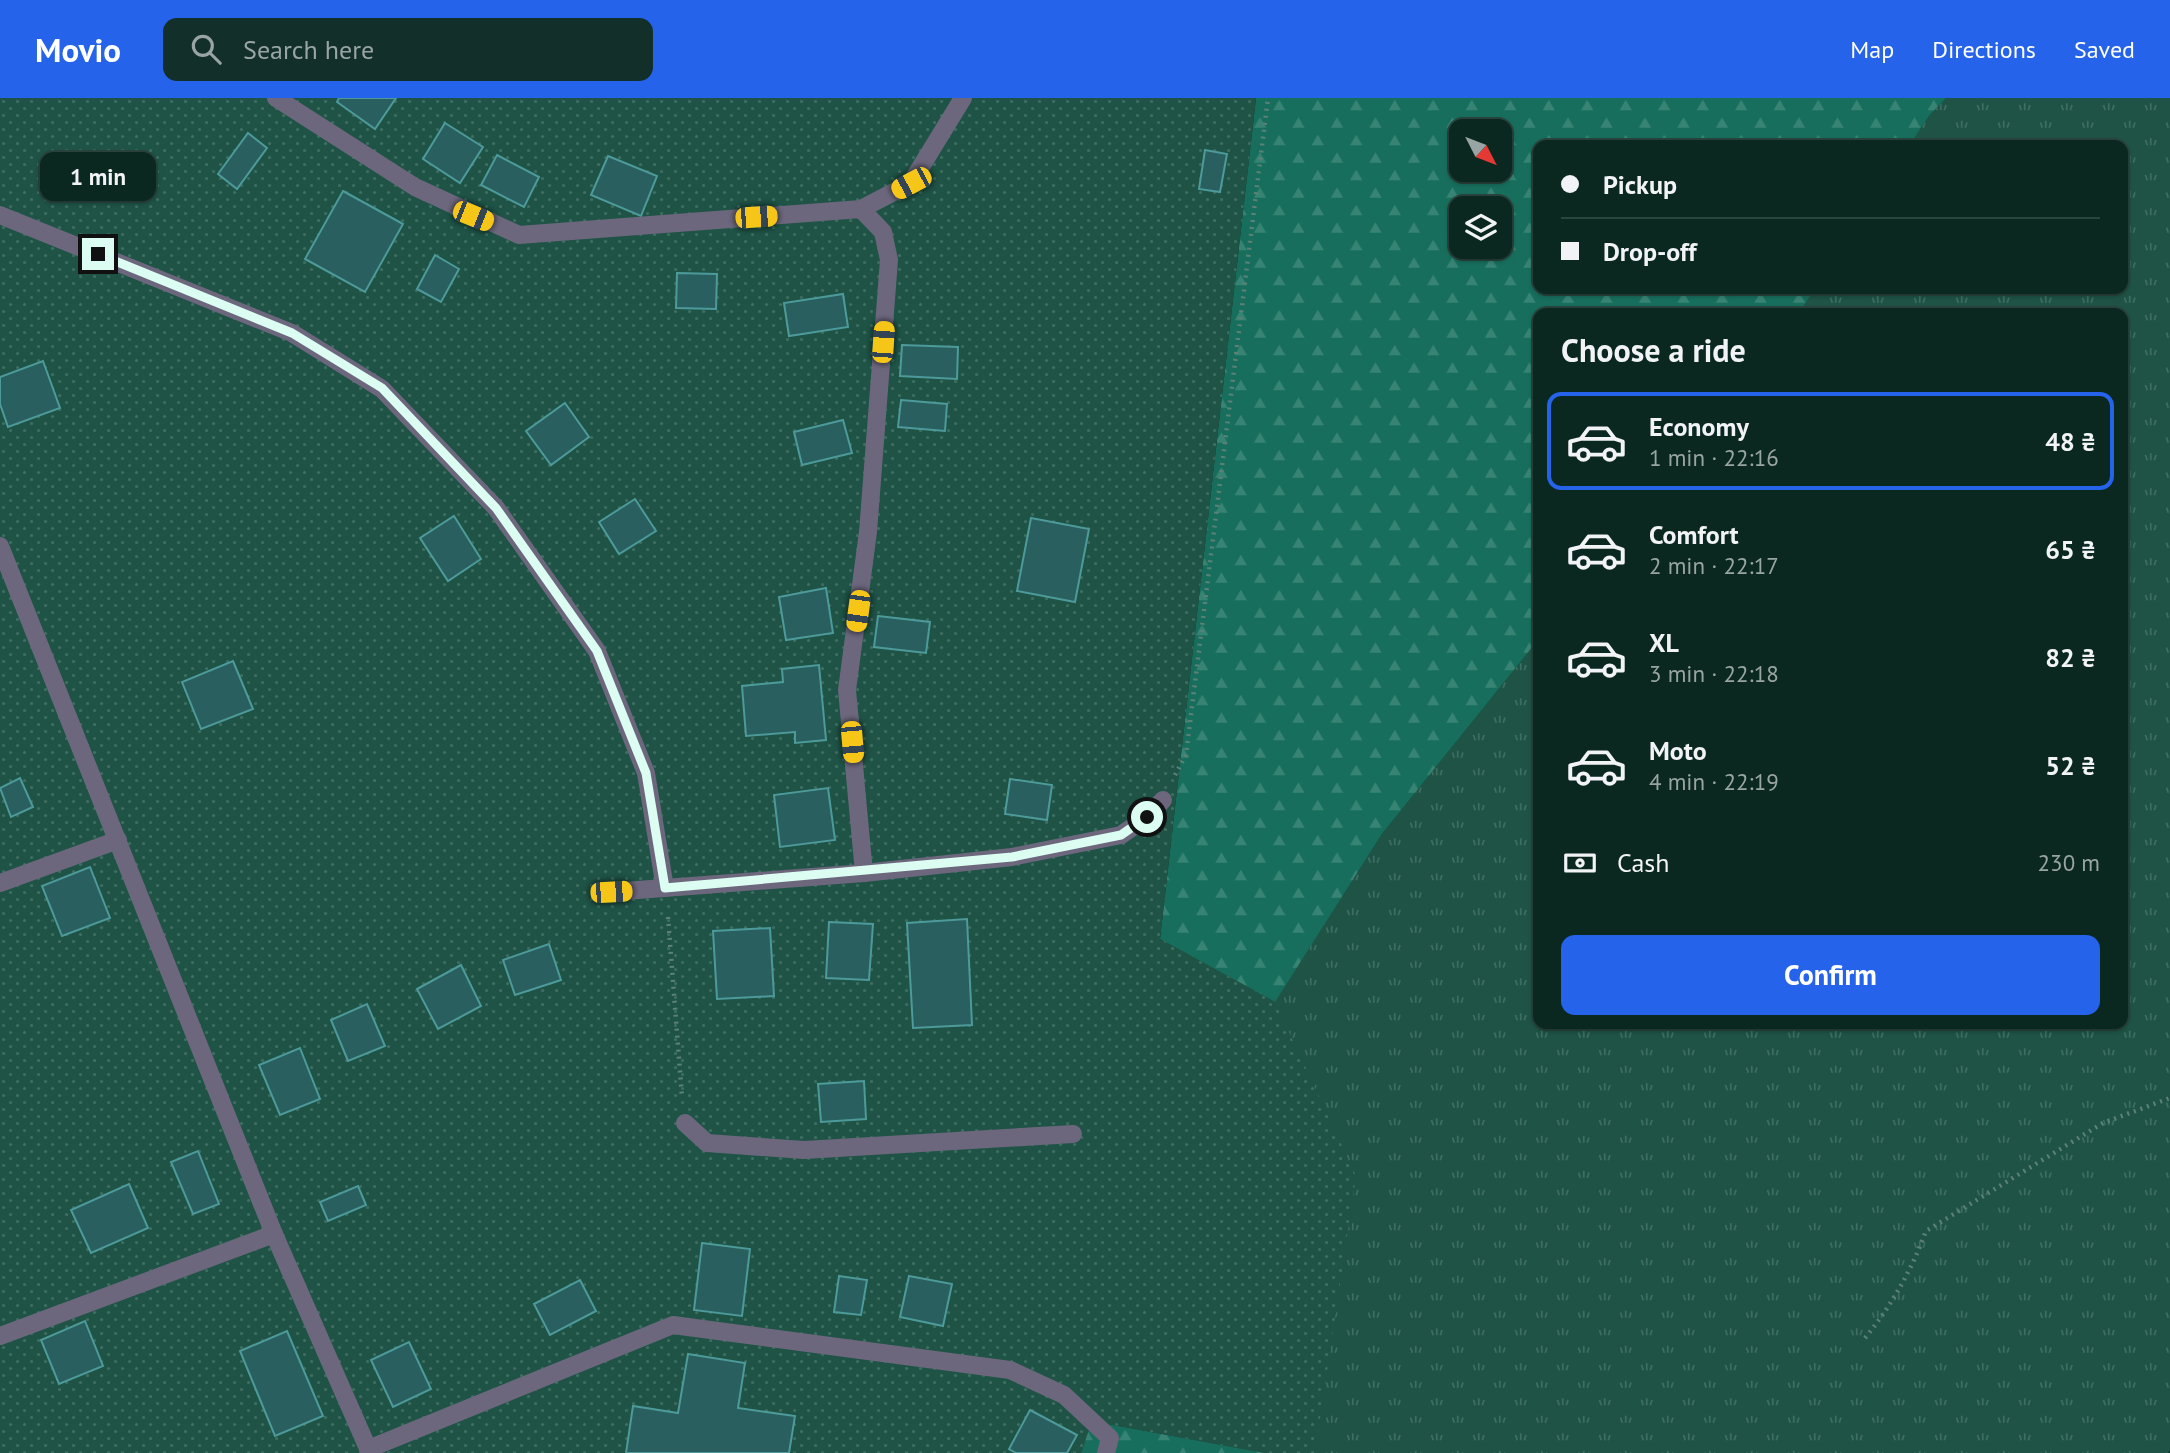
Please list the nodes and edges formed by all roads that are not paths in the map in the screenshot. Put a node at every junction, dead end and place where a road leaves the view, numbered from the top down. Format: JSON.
{"nodes":[{"id":1,"x":276,"y":98,"type":"edge"},
{"id":2,"x":964,"y":98,"type":"edge"},
{"id":3,"x":861,"y":209,"type":"junction"},
{"id":4,"x":0,"y":215,"type":"edge"},
{"id":5,"x":0,"y":546,"type":"edge"},
{"id":6,"x":1163,"y":800,"type":"road end"},
{"id":7,"x":118,"y":840,"type":"junction"},
{"id":8,"x":864,"y":873,"type":"junction"},
{"id":9,"x":0,"y":883,"type":"edge"},
{"id":10,"x":665,"y":888,"type":"junction"},
{"id":11,"x":611,"y":892,"type":"dead end"},
{"id":12,"x":685,"y":1123,"type":"road end"},
{"id":13,"x":1073,"y":1134,"type":"dead end"},
{"id":14,"x":274,"y":1234,"type":"junction"},
{"id":15,"x":0,"y":1336,"type":"edge"},
{"id":16,"x":369,"y":1451,"type":"edge"},
{"id":17,"x":1106,"y":1453,"type":"edge"}],
"edges":[{"from":1,"to":3,"type":"street"},
{"from":2,"to":3,"type":"street"},
{"from":3,"to":8,"type":"street"},
{"from":4,"to":10,"type":"street"},
{"from":5,"to":7,"type":"street"},
{"from":6,"to":8,"type":"street"},
{"from":7,"to":9,"type":"street"},
{"from":7,"to":14,"type":"street"},
{"from":8,"to":10,"type":"street"},
{"from":10,"to":11,"type":"street"},
{"from":12,"to":13,"type":"street"},
{"from":14,"to":15,"type":"street"},
{"from":14,"to":16,"type":"street"},
{"from":16,"to":17,"type":"street"}]}
